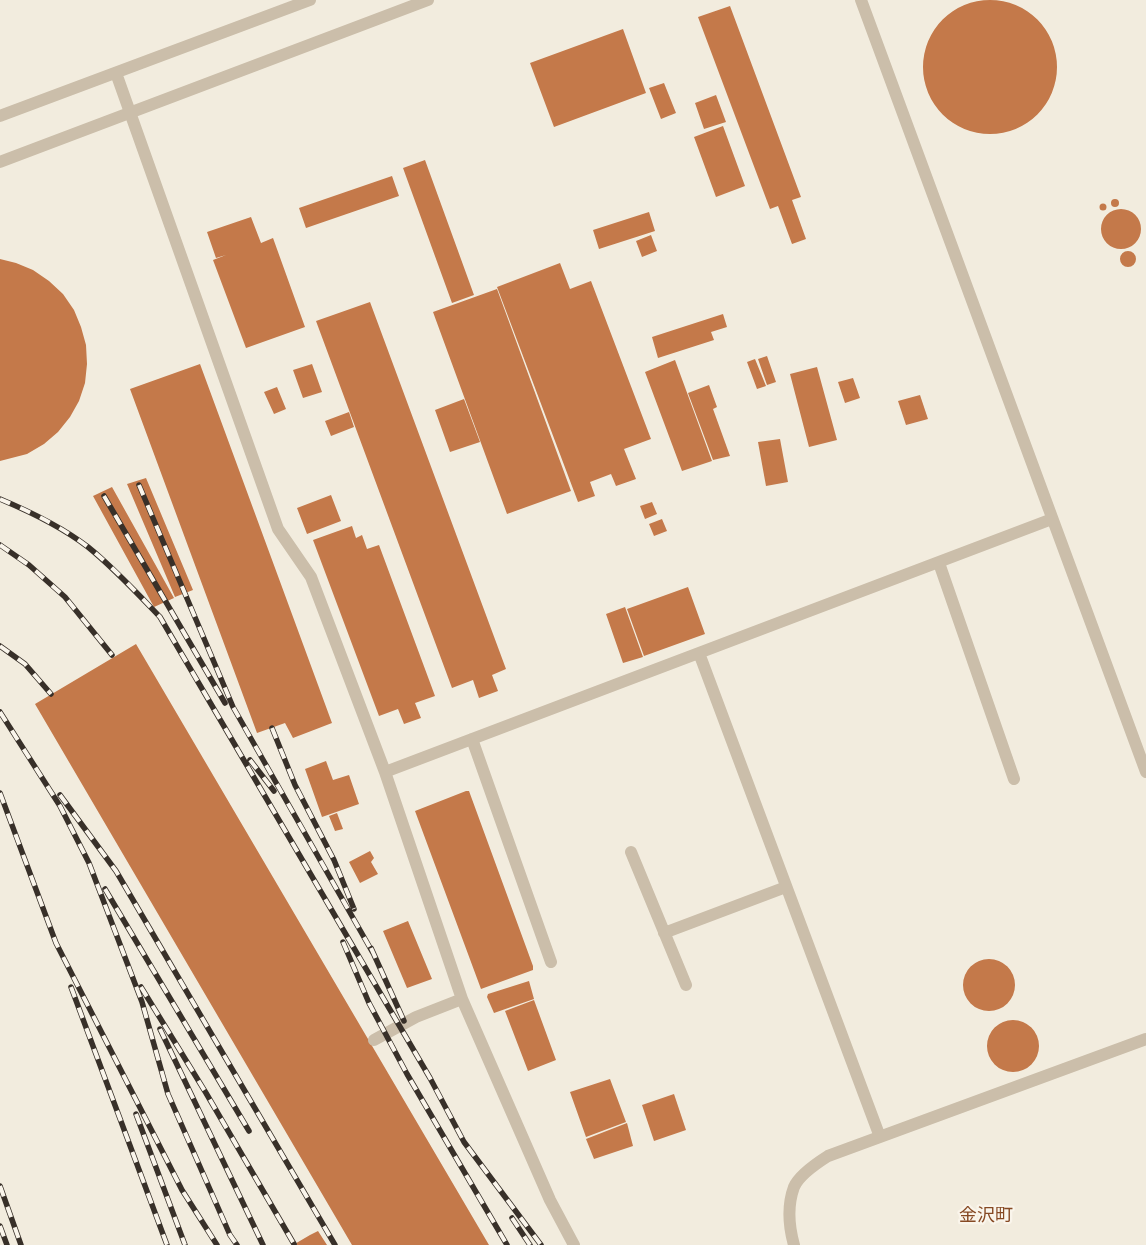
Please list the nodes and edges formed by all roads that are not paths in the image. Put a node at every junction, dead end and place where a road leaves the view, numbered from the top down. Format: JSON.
{"nodes":[{"id":1,"x":310,"y":0,"type":"edge"},
{"id":2,"x":428,"y":0,"type":"edge"},
{"id":3,"x":861,"y":0,"type":"edge"},
{"id":4,"x":116,"y":72,"type":"junction"},
{"id":5,"x":131,"y":113,"type":"junction"},
{"id":6,"x":0,"y":116,"type":"edge"},
{"id":7,"x":0,"y":162,"type":"edge"},
{"id":8,"x":1052,"y":519,"type":"junction"},
{"id":9,"x":939,"y":563,"type":"junction"},
{"id":10,"x":699,"y":653,"type":"junction"},
{"id":11,"x":472,"y":739,"type":"junction"},
{"id":12,"x":386,"y":772,"type":"junction"},
{"id":13,"x":1146,"y":772,"type":"edge"},
{"id":14,"x":1014,"y":779,"type":"dead end"},
{"id":15,"x":631,"y":852,"type":"dead end"},
{"id":16,"x":786,"y":887,"type":"junction"},
{"id":17,"x":664,"y":932,"type":"junction"},
{"id":18,"x":551,"y":962,"type":"dead end"},
{"id":19,"x":686,"y":984,"type":"dead end"},
{"id":20,"x":462,"y":999,"type":"junction"},
{"id":21,"x":1146,"y":1039,"type":"edge"},
{"id":22,"x":374,"y":1040,"type":"dead end"},
{"id":23,"x":880,"y":1137,"type":"junction"},
{"id":24,"x":574,"y":1245,"type":"edge"},
{"id":25,"x":794,"y":1245,"type":"edge"}],
"edges":[{"from":1,"to":4,"type":"lane"},
{"from":2,"to":5,"type":"lane"},
{"from":3,"to":8,"type":"lane"},
{"from":4,"to":5,"type":"lane"},
{"from":4,"to":6,"type":"lane"},
{"from":5,"to":7,"type":"lane"},
{"from":5,"to":12,"type":"lane"},
{"from":8,"to":9,"type":"lane"},
{"from":8,"to":13,"type":"lane"},
{"from":9,"to":10,"type":"lane"},
{"from":9,"to":14,"type":"lane"},
{"from":10,"to":11,"type":"lane"},
{"from":10,"to":16,"type":"lane"},
{"from":11,"to":12,"type":"lane"},
{"from":11,"to":18,"type":"lane"},
{"from":12,"to":20,"type":"lane"},
{"from":15,"to":17,"type":"lane"},
{"from":16,"to":17,"type":"lane"},
{"from":16,"to":23,"type":"lane"},
{"from":17,"to":19,"type":"lane"},
{"from":20,"to":22,"type":"lane"},
{"from":20,"to":24,"type":"lane"},
{"from":21,"to":23,"type":"lane"},
{"from":23,"to":25,"type":"lane"}]}
